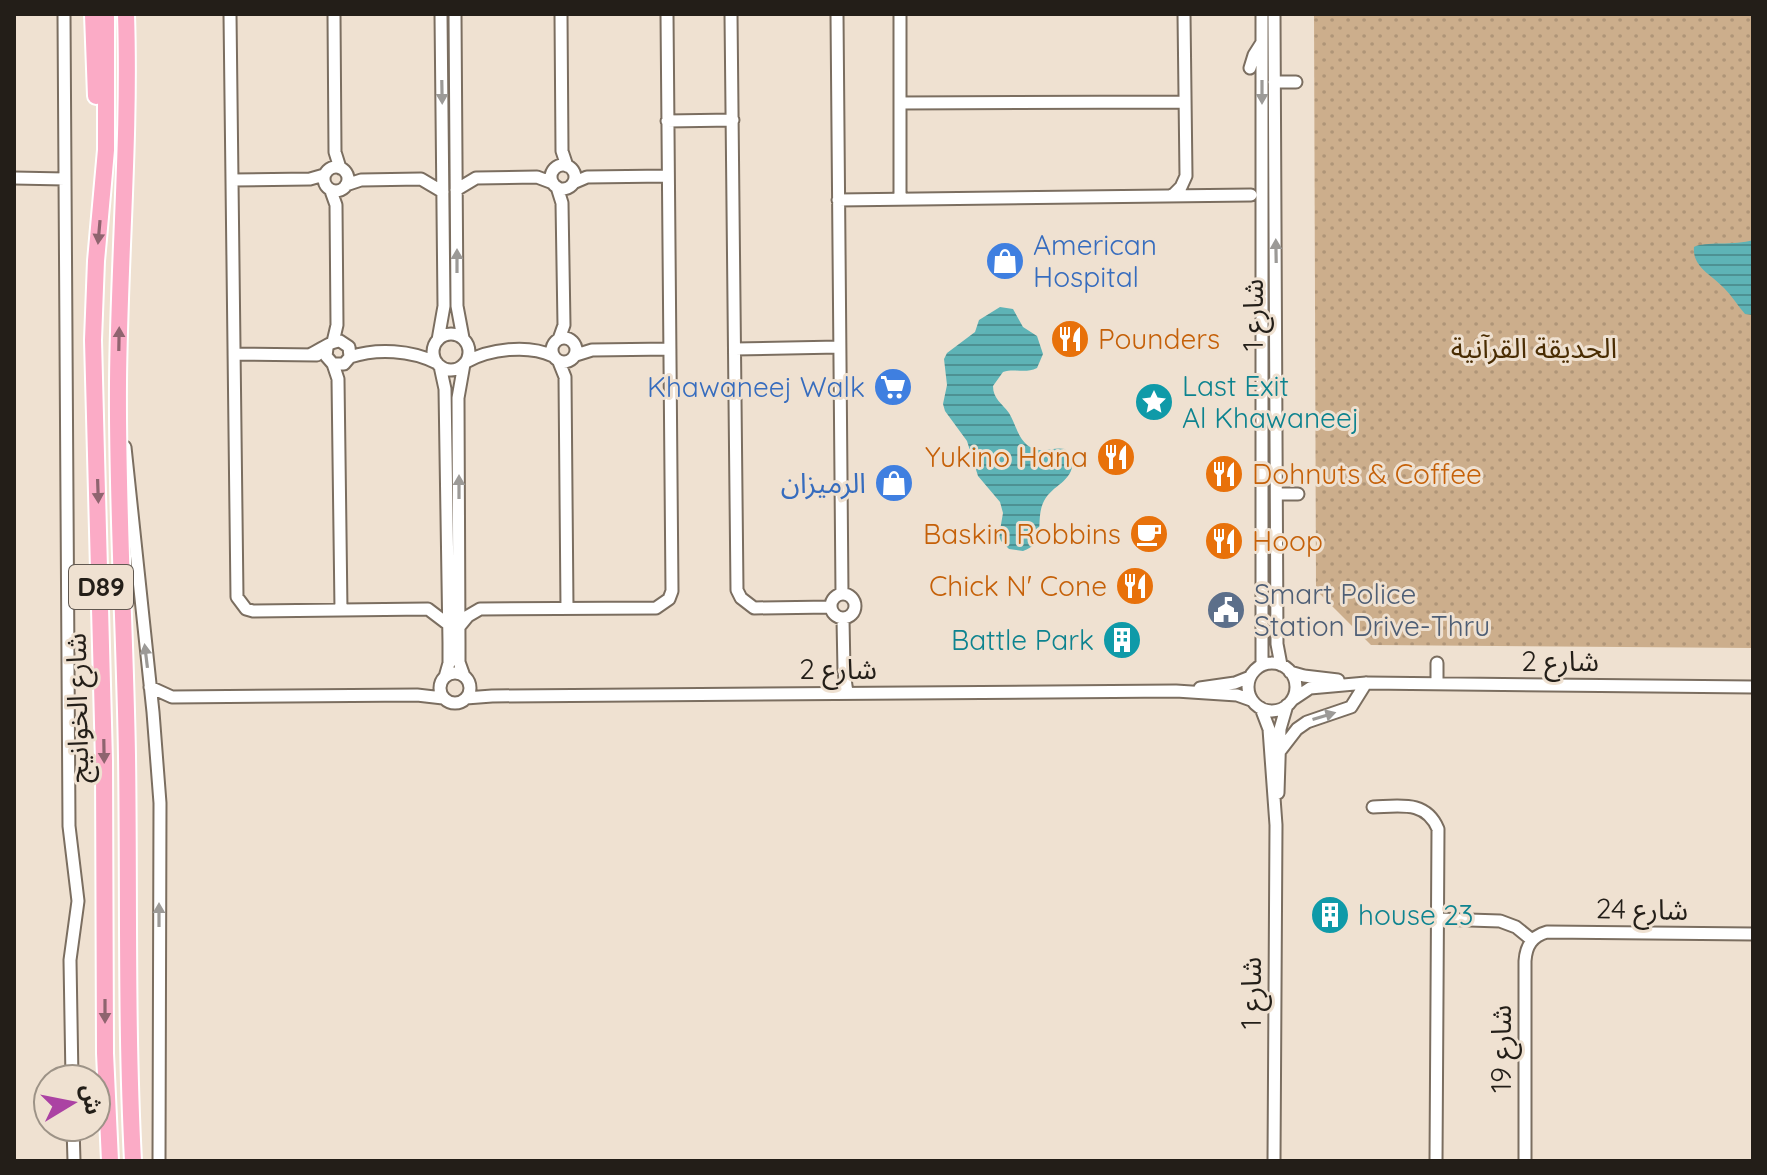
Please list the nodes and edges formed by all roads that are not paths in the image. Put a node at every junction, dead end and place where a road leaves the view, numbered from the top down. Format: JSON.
{"nodes":[{"id":1,"x":64,"y":14,"type":"edge"},
{"id":2,"x":93,"y":14,"type":"edge"},
{"id":3,"x":106,"y":14,"type":"edge"},
{"id":4,"x":126,"y":14,"type":"edge"},
{"id":5,"x":135,"y":14,"type":"edge"},
{"id":6,"x":230,"y":14,"type":"edge"},
{"id":7,"x":334,"y":14,"type":"edge"},
{"id":8,"x":441,"y":14,"type":"edge"},
{"id":9,"x":455,"y":14,"type":"edge"},
{"id":10,"x":561,"y":14,"type":"edge"},
{"id":11,"x":667,"y":14,"type":"edge"},
{"id":12,"x":731,"y":14,"type":"edge"},
{"id":13,"x":837,"y":14,"type":"edge"},
{"id":14,"x":900,"y":14,"type":"edge"},
{"id":15,"x":1184,"y":14,"type":"edge"},
{"id":16,"x":1262,"y":14,"type":"edge"},
{"id":17,"x":1274,"y":14,"type":"edge"},
{"id":18,"x":1262,"y":43,"type":"junction"},
{"id":19,"x":128,"y":59,"type":"junction"},
{"id":20,"x":1250,"y":68,"type":"dead end"},
{"id":21,"x":1274,"y":82,"type":"junction"},
{"id":22,"x":1296,"y":82,"type":"dead end"},
{"id":23,"x":1185,"y":102,"type":"junction"},
{"id":24,"x":900,"y":103,"type":"junction"},
{"id":25,"x":733,"y":120,"type":"junction"},
{"id":26,"x":667,"y":121,"type":"junction"},
{"id":27,"x":456,"y":163,"type":"junction"},
{"id":28,"x":442,"y":165,"type":"junction"},
{"id":29,"x":667,"y":176,"type":"junction"},
{"id":30,"x":1186,"y":176,"type":"junction"},
{"id":31,"x":563,"y":177,"type":"junction"},
{"id":32,"x":14,"y":178,"type":"edge"},
{"id":33,"x":476,"y":178,"type":"junction"},
{"id":34,"x":65,"y":179,"type":"junction"},
{"id":35,"x":336,"y":179,"type":"junction"},
{"id":36,"x":421,"y":179,"type":"junction"},
{"id":37,"x":232,"y":180,"type":"junction"},
{"id":38,"x":104,"y":182,"type":"junction"},
{"id":39,"x":456,"y":190,"type":"junction"},
{"id":40,"x":443,"y":192,"type":"junction"},
{"id":41,"x":1173,"y":195,"type":"junction"},
{"id":42,"x":1198,"y":195,"type":"junction"},
{"id":43,"x":1251,"y":195,"type":"dead end"},
{"id":44,"x":900,"y":199,"type":"junction"},
{"id":45,"x":838,"y":200,"type":"junction"},
{"id":46,"x":464,"y":339,"type":"junction"},
{"id":47,"x":437,"y":342,"type":"junction"},
{"id":48,"x":839,"y":347,"type":"junction"},
{"id":49,"x":670,"y":349,"type":"junction"},
{"id":50,"x":735,"y":349,"type":"junction"},
{"id":51,"x":564,"y":350,"type":"junction"},
{"id":52,"x":492,"y":351,"type":"junction"},
{"id":53,"x":409,"y":352,"type":"junction"},
{"id":54,"x":338,"y":353,"type":"junction"},
{"id":55,"x":234,"y":354,"type":"junction"},
{"id":56,"x":464,"y":363,"type":"junction"},
{"id":57,"x":439,"y":364,"type":"junction"},
{"id":58,"x":118,"y":417,"type":"junction"},
{"id":59,"x":1277,"y":494,"type":"junction"},
{"id":60,"x":1298,"y":494,"type":"dead end"},
{"id":61,"x":454,"y":590,"type":"junction"},
{"id":62,"x":842,"y":594,"type":"junction"},
{"id":63,"x":831,"y":607,"type":"junction"},
{"id":64,"x":567,"y":608,"type":"junction"},
{"id":65,"x":428,"y":609,"type":"junction"},
{"id":66,"x":480,"y":609,"type":"junction"},
{"id":67,"x":341,"y":610,"type":"junction"},
{"id":68,"x":843,"y":619,"type":"junction"},
{"id":69,"x":454,"y":626,"type":"junction"},
{"id":70,"x":1437,"y":663,"type":"dead end"},
{"id":71,"x":1262,"y":665,"type":"junction"},
{"id":72,"x":1285,"y":668,"type":"junction"},
{"id":73,"x":1250,"y":677,"type":"junction"},
{"id":74,"x":443,"y":680,"type":"junction"},
{"id":75,"x":466,"y":680,"type":"junction"},
{"id":76,"x":1366,"y":683,"type":"junction"},
{"id":77,"x":1437,"y":684,"type":"junction"},
{"id":78,"x":150,"y":687,"type":"junction"},
{"id":79,"x":1753,"y":687,"type":"edge"},
{"id":80,"x":1183,"y":691,"type":"junction"},
{"id":81,"x":844,"y":693,"type":"junction"},
{"id":82,"x":417,"y":695,"type":"junction"},
{"id":83,"x":492,"y":696,"type":"junction"},
{"id":84,"x":172,"y":697,"type":"junction"},
{"id":85,"x":443,"y":698,"type":"junction"},
{"id":86,"x":466,"y":698,"type":"junction"},
{"id":87,"x":1289,"y":703,"type":"junction"},
{"id":88,"x":1256,"y":704,"type":"junction"},
{"id":89,"x":153,"y":712,"type":"junction"},
{"id":90,"x":1280,"y":751,"type":"junction"},
{"id":91,"x":1373,"y":807,"type":"dead end"},
{"id":92,"x":1276,"y":825,"type":"junction"},
{"id":93,"x":1438,"y":919,"type":"junction"},
{"id":94,"x":1753,"y":934,"type":"edge"},
{"id":95,"x":1532,"y":940,"type":"junction"},
{"id":96,"x":72,"y":1063,"type":"edge"},
{"id":97,"x":106,"y":1063,"type":"edge"},
{"id":98,"x":133,"y":1161,"type":"edge"},
{"id":99,"x":159,"y":1161,"type":"edge"},
{"id":100,"x":1274,"y":1161,"type":"edge"},
{"id":101,"x":1436,"y":1161,"type":"edge"},
{"id":102,"x":1525,"y":1161,"type":"edge"}],
"edges":[{"from":1,"to":34,"type":"street"},
{"from":2,"to":38,"type":"highway"},
{"from":3,"to":38,"type":"highway","name":"شارع الخوانيج","number":"D89"},
{"from":4,"to":19,"type":"highway","name":"شارع الخوانيج","number":"D89"},
{"from":5,"to":19,"type":"highway"},
{"from":6,"to":37,"type":"street"},
{"from":7,"to":35,"type":"street"},
{"from":8,"to":28,"type":"street","one_way":true},
{"from":9,"to":27,"type":"street"},
{"from":10,"to":31,"type":"street"},
{"from":11,"to":26,"type":"street"},
{"from":12,"to":25,"type":"street"},
{"from":13,"to":45,"type":"street"},
{"from":14,"to":24,"type":"street"},
{"from":15,"to":23,"type":"street"},
{"from":16,"to":18,"type":"street","name":"شارع 1"},
{"from":17,"to":21,"type":"street","name":"شارع 1"},
{"from":18,"to":20,"type":"street"},
{"from":18,"to":71,"type":"street","name":"شارع 1","one_way":true},
{"from":58,"to":19,"type":"highway","name":"شارع الخوانيج","number":"D89","one_way":true},
{"from":21,"to":22,"type":"street"},
{"from":59,"to":21,"type":"street","name":"شارع 1","one_way":true},
{"from":23,"to":24,"type":"street"},
{"from":23,"to":30,"type":"street"},
{"from":24,"to":44,"type":"street"},
{"from":25,"to":26,"type":"street"},
{"from":25,"to":50,"type":"street"},
{"from":26,"to":29,"type":"street"},
{"from":27,"to":33,"type":"street"},
{"from":27,"to":39,"type":"street"},
{"from":28,"to":36,"type":"street"},
{"from":28,"to":40,"type":"street"},
{"from":29,"to":31,"type":"street"},
{"from":29,"to":49,"type":"street"},
{"from":30,"to":41,"type":"street"},
{"from":30,"to":42,"type":"street"},
{"from":31,"to":33,"type":"street"},
{"from":31,"to":51,"type":"street"},
{"from":32,"to":34,"type":"street"},
{"from":33,"to":39,"type":"street"},
{"from":34,"to":96,"type":"street"},
{"from":35,"to":36,"type":"street"},
{"from":35,"to":37,"type":"street"},
{"from":35,"to":54,"type":"street"},
{"from":36,"to":40,"type":"street"},
{"from":37,"to":55,"type":"street"},
{"from":38,"to":97,"type":"highway","name":"شارع الخوانيج","number":"D89","one_way":true},
{"from":46,"to":39,"type":"street","one_way":true},
{"from":40,"to":47,"type":"street"},
{"from":41,"to":42,"type":"street"},
{"from":41,"to":44,"type":"street"},
{"from":42,"to":43,"type":"street"},
{"from":44,"to":45,"type":"street"},
{"from":45,"to":48,"type":"street"},
{"from":46,"to":47,"type":"street"},
{"from":46,"to":52,"type":"street"},
{"from":46,"to":56,"type":"street"},
{"from":47,"to":53,"type":"street"},
{"from":47,"to":57,"type":"street"},
{"from":48,"to":50,"type":"street"},
{"from":48,"to":62,"type":"street"},
{"from":49,"to":51,"type":"street"},
{"from":49,"to":64,"type":"street"},
{"from":50,"to":63,"type":"street"},
{"from":51,"to":52,"type":"street"},
{"from":51,"to":64,"type":"street"},
{"from":52,"to":56,"type":"street"},
{"from":53,"to":54,"type":"street"},
{"from":53,"to":57,"type":"street"},
{"from":54,"to":55,"type":"street"},
{"from":54,"to":67,"type":"street"},
{"from":55,"to":67,"type":"street"},
{"from":56,"to":57,"type":"street"},
{"from":61,"to":56,"type":"street","one_way":true},
{"from":57,"to":61,"type":"street"},
{"from":78,"to":58,"type":"street","one_way":true},
{"from":58,"to":98,"type":"highway","name":"شارع الخوانيج","number":"D89"},
{"from":59,"to":60,"type":"street"},
{"from":59,"to":72,"type":"street","name":"شارع 1"},
{"from":61,"to":65,"type":"street"},
{"from":61,"to":66,"type":"street"},
{"from":61,"to":69,"type":"street"},
{"from":62,"to":63,"type":"street"},
{"from":62,"to":68,"type":"street"},
{"from":63,"to":68,"type":"street"},
{"from":64,"to":66,"type":"street"},
{"from":65,"to":67,"type":"street"},
{"from":65,"to":69,"type":"street"},
{"from":66,"to":69,"type":"street"},
{"from":68,"to":81,"type":"street"},
{"from":69,"to":74,"type":"street"},
{"from":69,"to":75,"type":"street"},
{"from":70,"to":77,"type":"street"},
{"from":71,"to":72,"type":"street"},
{"from":71,"to":73,"type":"street"},
{"from":72,"to":76,"type":"street","name":"شارع 2"},
{"from":72,"to":87,"type":"street"},
{"from":73,"to":80,"type":"street","name":"شارع 2"},
{"from":73,"to":88,"type":"street"},
{"from":74,"to":75,"type":"street"},
{"from":74,"to":82,"type":"street"},
{"from":74,"to":85,"type":"street"},
{"from":75,"to":83,"type":"street","name":"شارع 2"},
{"from":75,"to":86,"type":"street"},
{"from":76,"to":77,"type":"street","name":"شارع 2"},
{"from":76,"to":87,"type":"street","name":"شارع 2"},
{"from":90,"to":76,"type":"street","one_way":true},
{"from":77,"to":79,"type":"street","name":"شارع 2"},
{"from":78,"to":84,"type":"street"},
{"from":78,"to":89,"type":"street"},
{"from":80,"to":81,"type":"street","name":"شارع 2"},
{"from":80,"to":88,"type":"street","name":"شارع 2"},
{"from":81,"to":83,"type":"street","name":"شارع 2"},
{"from":82,"to":84,"type":"street"},
{"from":82,"to":85,"type":"street"},
{"from":83,"to":86,"type":"street","name":"شارع 2"},
{"from":84,"to":89,"type":"street"},
{"from":85,"to":86,"type":"street"},
{"from":87,"to":88,"type":"street"},
{"from":87,"to":90,"type":"street","name":"شارع 1"},
{"from":88,"to":92,"type":"street","name":"شارع 1"},
{"from":99,"to":89,"type":"street","one_way":true},
{"from":90,"to":92,"type":"street","name":"شارع 1"},
{"from":91,"to":93,"type":"street"},
{"from":92,"to":100,"type":"street","name":"شارع 1"},
{"from":93,"to":95,"type":"street"},
{"from":93,"to":101,"type":"street"},
{"from":94,"to":95,"type":"street","name":"شارع 24"},
{"from":95,"to":102,"type":"street","name":"شارع 19"}]}
